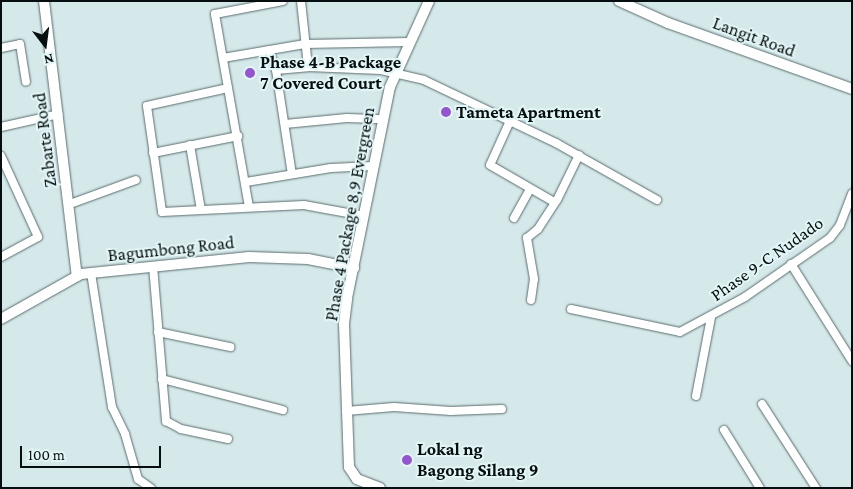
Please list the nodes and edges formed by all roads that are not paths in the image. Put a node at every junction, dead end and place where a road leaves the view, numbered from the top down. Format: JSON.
{"nodes":[{"id":1,"x":44,"y":1,"type":"edge"},
{"id":2,"x":283,"y":1,"type":"edge"},
{"id":3,"x":301,"y":1,"type":"edge"},
{"id":4,"x":430,"y":1,"type":"edge"},
{"id":5,"x":619,"y":1,"type":"edge"},
{"id":6,"x":409,"y":42,"type":"junction"},
{"id":7,"x":305,"y":44,"type":"junction"},
{"id":8,"x":1,"y":48,"type":"edge"},
{"id":9,"x":269,"y":50,"type":"junction"},
{"id":10,"x":223,"y":58,"type":"junction"},
{"id":11,"x":308,"y":67,"type":"junction"},
{"id":12,"x":276,"y":70,"type":"junction"},
{"id":13,"x":394,"y":71,"type":"junction"},
{"id":14,"x":26,"y":82,"type":"dead end"},
{"id":15,"x":228,"y":88,"type":"junction"},
{"id":16,"x":852,"y":89,"type":"edge"},
{"id":17,"x":59,"y":114,"type":"junction"},
{"id":18,"x":383,"y":119,"type":"junction"},
{"id":19,"x":510,"y":121,"type":"junction"},
{"id":20,"x":285,"y":124,"type":"junction"},
{"id":21,"x":1,"y":127,"type":"edge"},
{"id":22,"x":238,"y":136,"type":"junction"},
{"id":23,"x":190,"y":145,"type":"junction"},
{"id":24,"x":153,"y":152,"type":"junction"},
{"id":25,"x":579,"y":155,"type":"junction"},
{"id":26,"x":1,"y":156,"type":"edge"},
{"id":27,"x":373,"y":166,"type":"junction"},
{"id":28,"x":292,"y":174,"type":"junction"},
{"id":29,"x":136,"y":180,"type":"dead end"},
{"id":30,"x":246,"y":182,"type":"junction"},
{"id":31,"x":530,"y":188,"type":"junction"},
{"id":32,"x":852,"y":193,"type":"edge"},
{"id":33,"x":657,"y":200,"type":"dead end"},
{"id":34,"x":554,"y":202,"type":"junction"},
{"id":35,"x":70,"y":204,"type":"junction"},
{"id":36,"x":249,"y":207,"type":"junction"},
{"id":37,"x":201,"y":210,"type":"junction"},
{"id":38,"x":364,"y":216,"type":"junction"},
{"id":39,"x":514,"y":218,"type":"dead end"},
{"id":40,"x":1,"y":257,"type":"edge"},
{"id":41,"x":791,"y":264,"type":"junction"},
{"id":42,"x":153,"y":266,"type":"junction"},
{"id":43,"x":354,"y":268,"type":"junction"},
{"id":44,"x":91,"y":273,"type":"junction"},
{"id":45,"x":77,"y":276,"type":"junction"},
{"id":46,"x":531,"y":300,"type":"dead end"},
{"id":47,"x":570,"y":309,"type":"dead end"},
{"id":48,"x":711,"y":317,"type":"junction"},
{"id":49,"x":1,"y":319,"type":"edge"},
{"id":50,"x":158,"y":332,"type":"junction"},
{"id":51,"x":230,"y":347,"type":"dead end"},
{"id":52,"x":852,"y":361,"type":"edge"},
{"id":53,"x":162,"y":379,"type":"junction"},
{"id":54,"x":696,"y":396,"type":"dead end"},
{"id":55,"x":762,"y":404,"type":"dead end"},
{"id":56,"x":502,"y":409,"type":"dead end"},
{"id":57,"x":283,"y":410,"type":"dead end"},
{"id":58,"x":346,"y":411,"type":"junction"},
{"id":59,"x":724,"y":430,"type":"dead end"},
{"id":60,"x":228,"y":439,"type":"dead end"},
{"id":61,"x":151,"y":488,"type":"edge"},
{"id":62,"x":380,"y":488,"type":"edge"},
{"id":63,"x":760,"y":488,"type":"edge"},
{"id":64,"x":816,"y":488,"type":"edge"}],
"edges":[{"from":1,"to":17,"type":"street","name":"Zabarte Road"},
{"from":2,"to":10,"type":"street"},
{"from":3,"to":7,"type":"street"},
{"from":4,"to":6,"type":"street","name":"Phase 4 Package 8,9 Evergreen"},
{"from":5,"to":16,"type":"street","name":"Langit Road"},
{"from":6,"to":7,"type":"street"},
{"from":6,"to":13,"type":"street","name":"Phase 4 Package 8,9 Evergreen"},
{"from":7,"to":9,"type":"street"},
{"from":7,"to":11,"type":"street"},
{"from":8,"to":14,"type":"street"},
{"from":9,"to":10,"type":"street"},
{"from":9,"to":12,"type":"street"},
{"from":10,"to":15,"type":"street"},
{"from":11,"to":12,"type":"street"},
{"from":11,"to":13,"type":"street"},
{"from":12,"to":20,"type":"street"},
{"from":13,"to":18,"type":"street","name":"Phase 4 Package 8,9 Evergreen"},
{"from":13,"to":19,"type":"street"},
{"from":15,"to":22,"type":"street"},
{"from":15,"to":24,"type":"street"},
{"from":17,"to":21,"type":"street"},
{"from":17,"to":35,"type":"street","name":"Zabarte Road"},
{"from":18,"to":20,"type":"street"},
{"from":18,"to":27,"type":"street","name":"Phase 4 Package 8,9 Evergreen"},
{"from":19,"to":25,"type":"street"},
{"from":19,"to":31,"type":"street"},
{"from":20,"to":28,"type":"street"},
{"from":22,"to":23,"type":"street"},
{"from":22,"to":30,"type":"street"},
{"from":23,"to":24,"type":"street"},
{"from":23,"to":37,"type":"street"},
{"from":24,"to":37,"type":"street"},
{"from":25,"to":33,"type":"street"},
{"from":25,"to":34,"type":"street"},
{"from":26,"to":40,"type":"street"},
{"from":27,"to":28,"type":"street"},
{"from":27,"to":38,"type":"street","name":"Phase 4 Package 8,9 Evergreen"},
{"from":28,"to":30,"type":"street"},
{"from":29,"to":35,"type":"street"},
{"from":30,"to":36,"type":"street"},
{"from":31,"to":34,"type":"street"},
{"from":31,"to":39,"type":"street"},
{"from":32,"to":41,"type":"street","name":"Phase 9-C Nudado"},
{"from":34,"to":46,"type":"street"},
{"from":35,"to":45,"type":"street","name":"Zabarte Road"},
{"from":36,"to":37,"type":"street"},
{"from":36,"to":38,"type":"street"},
{"from":38,"to":43,"type":"street","name":"Phase 4 Package 8,9 Evergreen"},
{"from":41,"to":48,"type":"street","name":"Phase 9-C Nudado"},
{"from":41,"to":52,"type":"street"},
{"from":42,"to":43,"type":"street","name":"Bagumbong Road"},
{"from":42,"to":44,"type":"street","name":"Bagumbong Road"},
{"from":42,"to":50,"type":"street"},
{"from":43,"to":58,"type":"street","name":"Phase 4 Package 8,9 Evergreen"},
{"from":44,"to":45,"type":"street","name":"Bagumbong Road"},
{"from":44,"to":61,"type":"street"},
{"from":45,"to":49,"type":"street","name":"Bagumbong Road"},
{"from":47,"to":48,"type":"street","name":"Phase 9-C Nudado"},
{"from":48,"to":54,"type":"street"},
{"from":50,"to":51,"type":"street"},
{"from":50,"to":53,"type":"street"},
{"from":53,"to":57,"type":"street"},
{"from":53,"to":60,"type":"street"},
{"from":55,"to":64,"type":"street"},
{"from":56,"to":58,"type":"street"},
{"from":58,"to":62,"type":"street","name":"Phase 4 Package 8,9 Evergreen"},
{"from":59,"to":63,"type":"street"}]}
